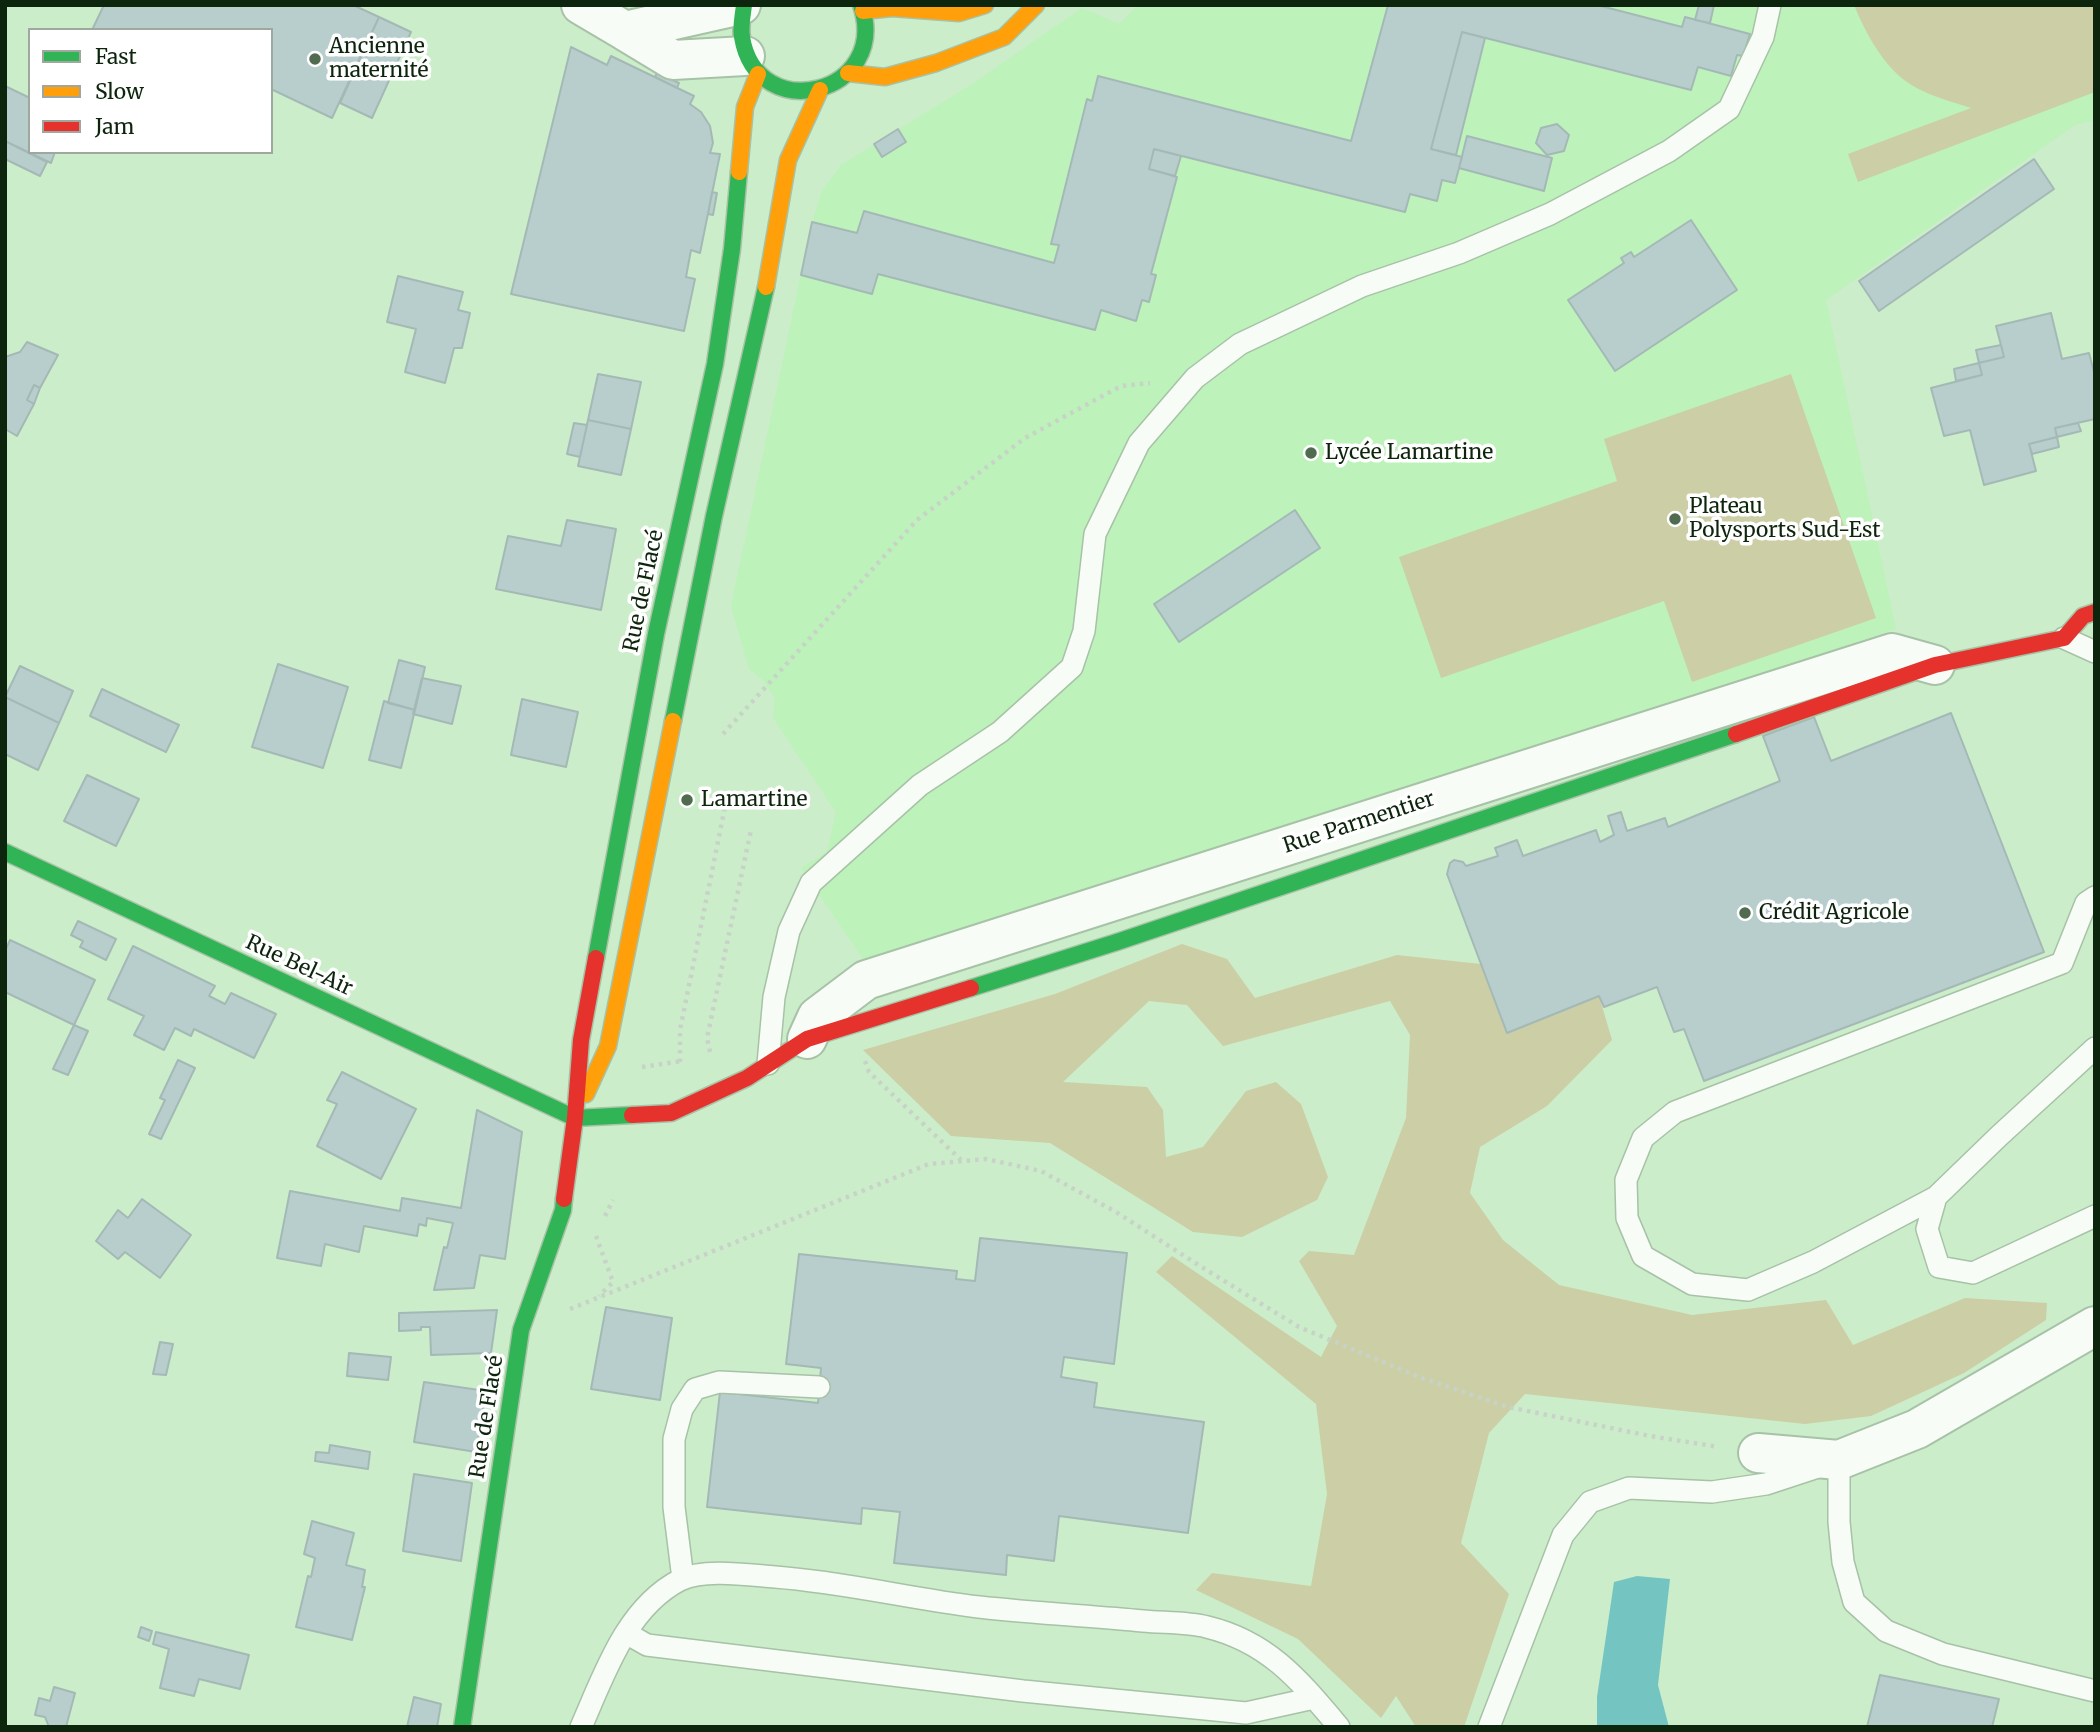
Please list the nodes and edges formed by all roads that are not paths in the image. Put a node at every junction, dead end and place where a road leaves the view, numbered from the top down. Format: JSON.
{"nodes":[{"id":1,"x":581,"y":5,"type":"edge"},
{"id":2,"x":742,"y":5,"type":"edge"},
{"id":3,"x":985,"y":5,"type":"edge"},
{"id":4,"x":1036,"y":5,"type":"edge"},
{"id":5,"x":1770,"y":5,"type":"edge"},
{"id":6,"x":862,"y":8,"type":"edge"},
{"id":7,"x":625,"y":30,"type":"junction"},
{"id":8,"x":752,"y":65,"type":"junction"},
{"id":9,"x":848,"y":73,"type":"junction"},
{"id":10,"x":820,"y":90,"type":"junction"},
{"id":11,"x":2095,"y":612,"type":"edge"},
{"id":12,"x":2064,"y":638,"type":"junction"},
{"id":13,"x":2095,"y":652,"type":"edge"},
{"id":14,"x":1934,"y":665,"type":"junction"},
{"id":15,"x":7,"y":856,"type":"edge"},
{"id":16,"x":2095,"y":897,"type":"edge"},
{"id":17,"x":807,"y":1039,"type":"junction"},
{"id":18,"x":2095,"y":1048,"type":"edge"},
{"id":19,"x":768,"y":1065,"type":"junction"},
{"id":20,"x":575,"y":1118,"type":"junction"},
{"id":21,"x":1936,"y":1198,"type":"junction"},
{"id":22,"x":2095,"y":1216,"type":"edge"},
{"id":23,"x":2095,"y":1326,"type":"edge"},
{"id":24,"x":819,"y":1387,"type":"dead end"},
{"id":25,"x":1758,"y":1453,"type":"road end"},
{"id":26,"x":1839,"y":1460,"type":"junction"},
{"id":27,"x":683,"y":1579,"type":"junction"},
{"id":28,"x":626,"y":1633,"type":"junction"},
{"id":29,"x":2095,"y":1691,"type":"edge"},
{"id":30,"x":1314,"y":1698,"type":"junction"},
{"id":31,"x":462,"y":1727,"type":"edge"},
{"id":32,"x":581,"y":1727,"type":"edge"},
{"id":33,"x":1339,"y":1727,"type":"edge"},
{"id":34,"x":1489,"y":1727,"type":"edge"}],
"edges":[{"from":1,"to":7,"type":"street"},
{"from":2,"to":7,"type":"street"},
{"from":2,"to":8,"type":"main road"},
{"from":3,"to":6,"type":"main road"},
{"from":4,"to":9,"type":"main road"},
{"from":5,"to":19,"type":"lane"},
{"from":6,"to":9,"type":"main road"},
{"from":7,"to":8,"type":"street"},
{"from":8,"to":10,"type":"main road"},
{"from":8,"to":20,"type":"main road","name":"Rue de Flacé"},
{"from":9,"to":10,"type":"main road"},
{"from":10,"to":20,"type":"main road","name":"Rue de Flacé"},
{"from":11,"to":12,"type":"main road"},
{"from":12,"to":13,"type":"lane"},
{"from":12,"to":14,"type":"main road","name":"Rue Parmentier"},
{"from":14,"to":17,"type":"main road","name":"Rue Parmentier"},
{"from":14,"to":17,"type":"street","name":"Rue Parmentier"},
{"from":15,"to":20,"type":"main road","name":"Rue Bel-Air"},
{"from":16,"to":21,"type":"lane"},
{"from":17,"to":19,"type":"main road","name":"Rue Parmentier"},
{"from":18,"to":21,"type":"lane"},
{"from":19,"to":20,"type":"main road","name":"Rue Parmentier"},
{"from":20,"to":31,"type":"main road","name":"Rue de Flacé"},
{"from":21,"to":22,"type":"lane"},
{"from":23,"to":26,"type":"street"},
{"from":24,"to":27,"type":"lane"},
{"from":25,"to":26,"type":"street"},
{"from":26,"to":29,"type":"lane"},
{"from":26,"to":34,"type":"lane"},
{"from":27,"to":28,"type":"lane"},
{"from":27,"to":30,"type":"lane"},
{"from":28,"to":30,"type":"lane"},
{"from":28,"to":32,"type":"lane"},
{"from":30,"to":33,"type":"lane"}]}
